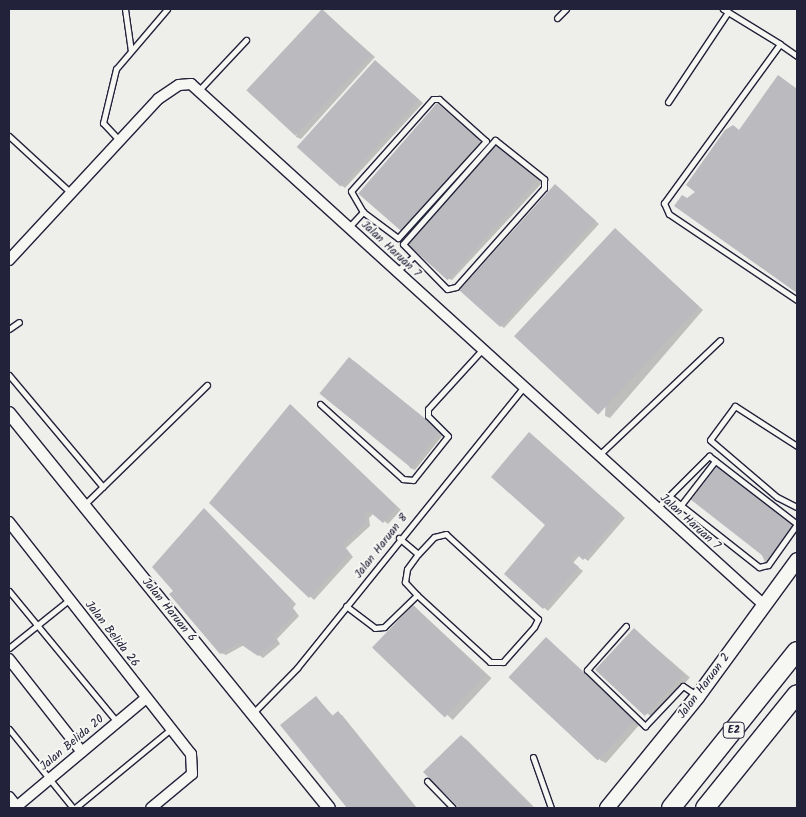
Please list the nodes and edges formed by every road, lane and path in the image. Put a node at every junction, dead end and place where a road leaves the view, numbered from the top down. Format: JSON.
{"nodes":[{"id":1,"x":125,"y":9,"type":"edge"},
{"id":2,"x":167,"y":9,"type":"edge"},
{"id":3,"x":566,"y":9,"type":"edge"},
{"id":4,"x":726,"y":11,"type":"edge"},
{"id":5,"x":557,"y":18,"type":"dead end"},
{"id":6,"x":246,"y":40,"type":"dead end"},
{"id":7,"x":780,"y":44,"type":"junction"},
{"id":8,"x":131,"y":51,"type":"junction"},
{"id":9,"x":797,"y":56,"type":"edge"},
{"id":10,"x":201,"y":88,"type":"junction"},
{"id":11,"x":668,"y":102,"type":"dead end"},
{"id":12,"x":9,"y":136,"type":"edge"},
{"id":13,"x":120,"y":141,"type":"junction"},
{"id":14,"x":74,"y":195,"type":"junction"},
{"id":15,"x":363,"y":212,"type":"junction"},
{"id":16,"x":349,"y":227,"type":"junction"},
{"id":17,"x":413,"y":257,"type":"junction"},
{"id":18,"x":9,"y":260,"type":"edge"},
{"id":19,"x":396,"y":272,"type":"junction"},
{"id":20,"x":797,"y":300,"type":"edge"},
{"id":21,"x":18,"y":322,"type":"dead end"},
{"id":22,"x":9,"y":329,"type":"edge"},
{"id":23,"x":720,"y":340,"type":"dead end"},
{"id":24,"x":481,"y":351,"type":"junction"},
{"id":25,"x":9,"y":374,"type":"edge"},
{"id":26,"x":207,"y":385,"type":"dead end"},
{"id":27,"x":522,"y":389,"type":"junction"},
{"id":28,"x":320,"y":404,"type":"dead end"},
{"id":29,"x":9,"y":413,"type":"edge"},
{"id":30,"x":797,"y":446,"type":"edge"},
{"id":31,"x":598,"y":456,"type":"junction"},
{"id":32,"x":715,"y":461,"type":"junction"},
{"id":33,"x":102,"y":487,"type":"junction"},
{"id":34,"x":669,"y":496,"type":"junction"},
{"id":35,"x":84,"y":505,"type":"junction"},
{"id":36,"x":681,"y":505,"type":"junction"},
{"id":37,"x":797,"y":507,"type":"edge"},
{"id":38,"x":657,"y":509,"type":"junction"},
{"id":39,"x":9,"y":522,"type":"edge"},
{"id":40,"x":797,"y":524,"type":"edge"},
{"id":41,"x":399,"y":538,"type":"junction"},
{"id":42,"x":418,"y":554,"type":"junction"},
{"id":43,"x":797,"y":560,"type":"edge"},
{"id":44,"x":9,"y":591,"type":"edge"},
{"id":45,"x":417,"y":595,"type":"junction"},
{"id":46,"x":70,"y":599,"type":"junction"},
{"id":47,"x":346,"y":606,"type":"junction"},
{"id":48,"x":765,"y":606,"type":"junction"},
{"id":49,"x":37,"y":625,"type":"junction"},
{"id":50,"x":626,"y":626,"type":"dead end"},
{"id":51,"x":9,"y":648,"type":"edge"},
{"id":52,"x":797,"y":651,"type":"edge"},
{"id":53,"x":9,"y":659,"type":"edge"},
{"id":54,"x":797,"y":694,"type":"edge"},
{"id":55,"x":698,"y":696,"type":"junction"},
{"id":56,"x":146,"y":698,"type":"junction"},
{"id":57,"x":253,"y":714,"type":"junction"},
{"id":58,"x":117,"y":722,"type":"junction"},
{"id":59,"x":9,"y":729,"type":"edge"},
{"id":60,"x":171,"y":729,"type":"junction"},
{"id":61,"x":82,"y":752,"type":"junction"},
{"id":62,"x":533,"y":757,"type":"dead end"},
{"id":63,"x":50,"y":779,"type":"junction"},
{"id":64,"x":427,"y":781,"type":"dead end"},
{"id":65,"x":9,"y":797,"type":"edge"},
{"id":66,"x":16,"y":808,"type":"edge"},
{"id":67,"x":74,"y":808,"type":"edge"},
{"id":68,"x":150,"y":808,"type":"edge"},
{"id":69,"x":329,"y":808,"type":"edge"},
{"id":70,"x":453,"y":808,"type":"edge"},
{"id":71,"x":551,"y":808,"type":"edge"},
{"id":72,"x":607,"y":808,"type":"edge"},
{"id":73,"x":671,"y":808,"type":"edge"},
{"id":74,"x":705,"y":808,"type":"edge"}],
"edges":[{"from":1,"to":8,"type":"lane"},
{"from":2,"to":8,"type":"lane"},
{"from":3,"to":5,"type":"lane"},
{"from":4,"to":7,"type":"lane"},
{"from":4,"to":11,"type":"lane"},
{"from":6,"to":10,"type":"lane"},
{"from":7,"to":9,"type":"lane"},
{"from":7,"to":20,"type":"lane"},
{"from":8,"to":13,"type":"lane"},
{"from":10,"to":13,"type":"street"},
{"from":10,"to":16,"type":"street","name":"Jalan Haruan 7"},
{"from":12,"to":14,"type":"lane"},
{"from":13,"to":14,"type":"street"},
{"from":14,"to":18,"type":"street"},
{"from":15,"to":15,"type":"lane"},
{"from":15,"to":16,"type":"lane"},
{"from":16,"to":19,"type":"street","name":"Jalan Haruan 7"},
{"from":17,"to":17,"type":"lane"},
{"from":17,"to":19,"type":"lane"},
{"from":19,"to":24,"type":"street","name":"Jalan Haruan 7"},
{"from":21,"to":22,"type":"lane"},
{"from":23,"to":31,"type":"lane"},
{"from":24,"to":27,"type":"street","name":"Jalan Haruan 7"},
{"from":24,"to":28,"type":"lane"},
{"from":25,"to":33,"type":"lane"},
{"from":26,"to":33,"type":"lane"},
{"from":27,"to":31,"type":"street","name":"Jalan Haruan 7"},
{"from":27,"to":41,"type":"lane","name":"Jalan Haruan 8"},
{"from":29,"to":35,"type":"street","name":"Jalan Haruan 6"},
{"from":30,"to":37,"type":"lane"},
{"from":31,"to":38,"type":"street","name":"Jalan Haruan 7"},
{"from":32,"to":34,"type":"lane"},
{"from":32,"to":36,"type":"lane"},
{"from":32,"to":40,"type":"lane"},
{"from":33,"to":35,"type":"lane"},
{"from":34,"to":36,"type":"lane"},
{"from":34,"to":38,"type":"lane"},
{"from":35,"to":57,"type":"street","name":"Jalan Haruan 6"},
{"from":36,"to":40,"type":"lane"},
{"from":38,"to":48,"type":"street","name":"Jalan Haruan 7"},
{"from":39,"to":46,"type":"street","name":"Jalan Belida 26"},
{"from":41,"to":42,"type":"lane"},
{"from":41,"to":47,"type":"lane","name":"Jalan Haruan 8"},
{"from":42,"to":45,"type":"lane"},
{"from":42,"to":45,"type":"lane"},
{"from":43,"to":48,"type":"main road","name":"Jalan Haruan 2"},
{"from":44,"to":49,"type":"lane"},
{"from":45,"to":47,"type":"lane"},
{"from":46,"to":49,"type":"lane"},
{"from":46,"to":56,"type":"street","name":"Jalan Belida 26"},
{"from":47,"to":57,"type":"lane","name":"Jalan Haruan 8"},
{"from":48,"to":55,"type":"main road","name":"Jalan Haruan 2"},
{"from":49,"to":51,"type":"lane"},
{"from":49,"to":58,"type":"lane"},
{"from":50,"to":55,"type":"lane"},
{"from":52,"to":73,"type":"highway","number":"E2"},
{"from":53,"to":61,"type":"street"},
{"from":54,"to":74,"type":"highway","number":"E2"},
{"from":55,"to":72,"type":"main road","name":"Jalan Haruan 2"},
{"from":56,"to":58,"type":"street","name":"Jalan Belida 20"},
{"from":56,"to":60,"type":"street","name":"Jalan Belida 26"},
{"from":57,"to":69,"type":"street","name":"Jalan Haruan 6"},
{"from":58,"to":61,"type":"street","name":"Jalan Belida 20"},
{"from":59,"to":63,"type":"lane"},
{"from":60,"to":67,"type":"lane"},
{"from":60,"to":68,"type":"street","name":"Jalan Belida 26"},
{"from":61,"to":63,"type":"street","name":"Jalan Belida 20"},
{"from":62,"to":71,"type":"lane"},
{"from":63,"to":66,"type":"street","name":"Jalan Belida 20"},
{"from":63,"to":67,"type":"lane"},
{"from":64,"to":70,"type":"lane"},
{"from":65,"to":66,"type":"street"}]}
